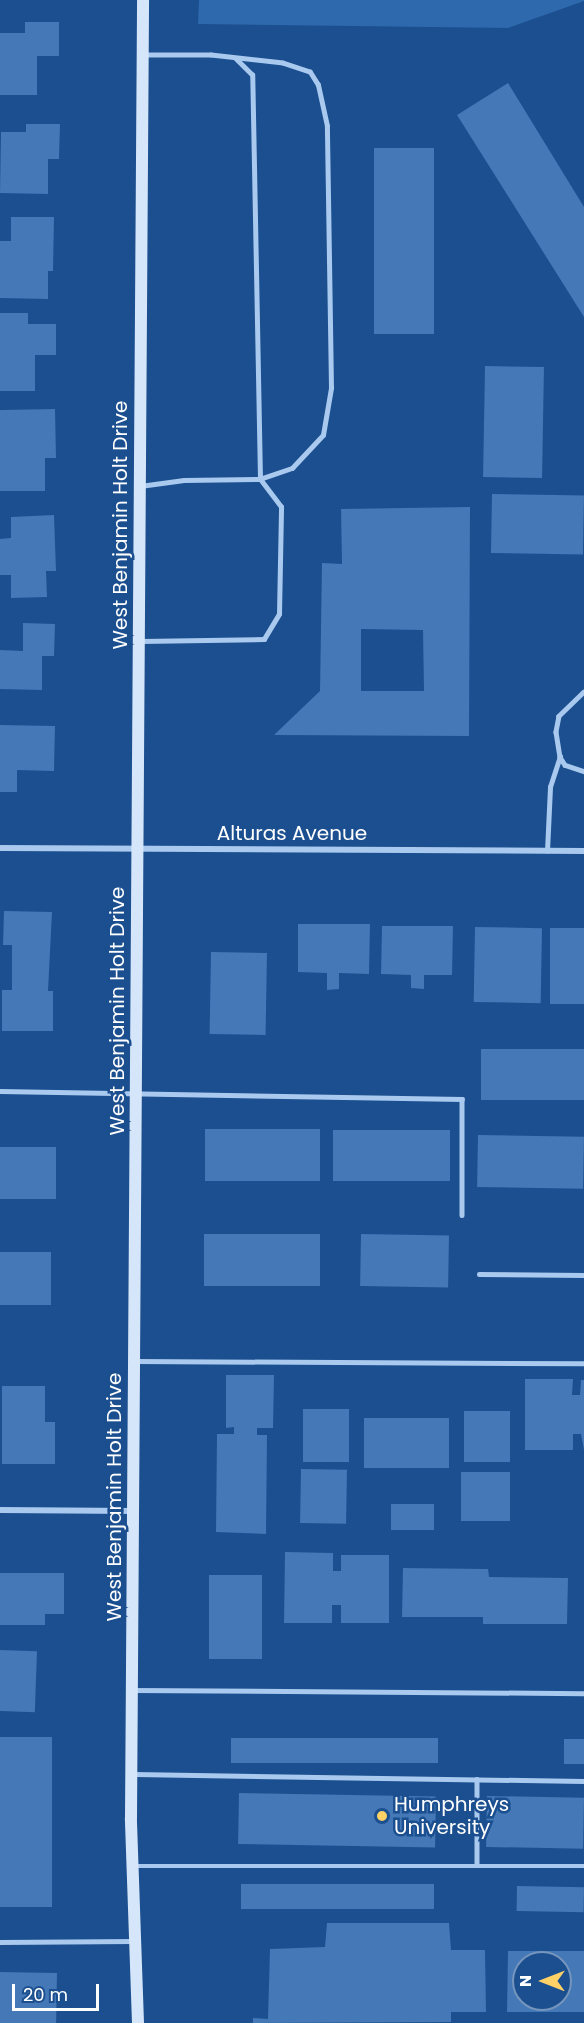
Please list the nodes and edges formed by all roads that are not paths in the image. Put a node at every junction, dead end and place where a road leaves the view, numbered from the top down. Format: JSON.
{"nodes":[{"id":1,"x":143,"y":0,"type":"edge"},
{"id":2,"x":143,"y":56,"type":"junction"},
{"id":3,"x":235,"y":58,"type":"junction"},
{"id":4,"x":260,"y":479,"type":"junction"},
{"id":5,"x":140,"y":486,"type":"junction"},
{"id":6,"x":138,"y":641,"type":"junction"},
{"id":7,"x":584,"y":692,"type":"edge"},
{"id":8,"x":560,"y":757,"type":"junction"},
{"id":9,"x":584,"y":771,"type":"edge"},
{"id":10,"x":0,"y":848,"type":"edge"},
{"id":11,"x":137,"y":849,"type":"junction"},
{"id":12,"x":547,"y":851,"type":"junction"},
{"id":13,"x":584,"y":851,"type":"edge"},
{"id":14,"x":0,"y":1091,"type":"edge"},
{"id":15,"x":136,"y":1091,"type":"junction"},
{"id":16,"x":462,"y":1215,"type":"dead end"},
{"id":17,"x":478,"y":1274,"type":"dead end"},
{"id":18,"x":584,"y":1275,"type":"edge"},
{"id":19,"x":135,"y":1361,"type":"junction"},
{"id":20,"x":584,"y":1364,"type":"edge"},
{"id":21,"x":0,"y":1510,"type":"edge"},
{"id":22,"x":134,"y":1511,"type":"junction"},
{"id":23,"x":132,"y":1690,"type":"junction"},
{"id":24,"x":584,"y":1693,"type":"edge"},
{"id":25,"x":132,"y":1774,"type":"junction"},
{"id":26,"x":477,"y":1779,"type":"junction"},
{"id":27,"x":584,"y":1781,"type":"edge"},
{"id":28,"x":477,"y":1864,"type":"junction"},
{"id":29,"x":132,"y":1866,"type":"junction"},
{"id":30,"x":584,"y":1866,"type":"edge"},
{"id":31,"x":134,"y":1941,"type":"junction"},
{"id":32,"x":0,"y":1942,"type":"edge"},
{"id":33,"x":138,"y":2023,"type":"edge"}],
"edges":[{"from":1,"to":2,"type":"main road","name":"West Benjamin Holt Drive"},
{"from":2,"to":3,"type":"lane"},
{"from":2,"to":5,"type":"main road","name":"West Benjamin Holt Drive"},
{"from":3,"to":4,"type":"lane"},
{"from":3,"to":4,"type":"lane"},
{"from":4,"to":5,"type":"lane"},
{"from":4,"to":6,"type":"lane"},
{"from":5,"to":6,"type":"main road","name":"West Benjamin Holt Drive"},
{"from":6,"to":11,"type":"main road","name":"West Benjamin Holt Drive"},
{"from":7,"to":8,"type":"lane"},
{"from":8,"to":9,"type":"lane"},
{"from":8,"to":12,"type":"lane"},
{"from":10,"to":11,"type":"street","name":"Alturas Avenue"},
{"from":11,"to":12,"type":"street","name":"Alturas Avenue"},
{"from":11,"to":15,"type":"main road","name":"West Benjamin Holt Drive"},
{"from":12,"to":13,"type":"street","name":"Alturas Avenue"},
{"from":14,"to":15,"type":"lane"},
{"from":15,"to":16,"type":"lane"},
{"from":15,"to":19,"type":"main road","name":"West Benjamin Holt Drive"},
{"from":17,"to":18,"type":"lane"},
{"from":19,"to":20,"type":"lane"},
{"from":19,"to":22,"type":"main road","name":"West Benjamin Holt Drive"},
{"from":21,"to":22,"type":"street"},
{"from":22,"to":23,"type":"main road","name":"West Benjamin Holt Drive"},
{"from":23,"to":24,"type":"lane"},
{"from":23,"to":25,"type":"main road","name":"West Benjamin Holt Drive"},
{"from":25,"to":26,"type":"lane"},
{"from":25,"to":29,"type":"main road","name":"West Benjamin Holt Drive"},
{"from":26,"to":27,"type":"lane"},
{"from":26,"to":28,"type":"lane"},
{"from":28,"to":29,"type":"lane"},
{"from":28,"to":30,"type":"lane"},
{"from":29,"to":31,"type":"main road","name":"West Benjamin Holt Drive"},
{"from":31,"to":32,"type":"lane"},
{"from":31,"to":33,"type":"main road","name":"West Benjamin Holt Drive"}]}
